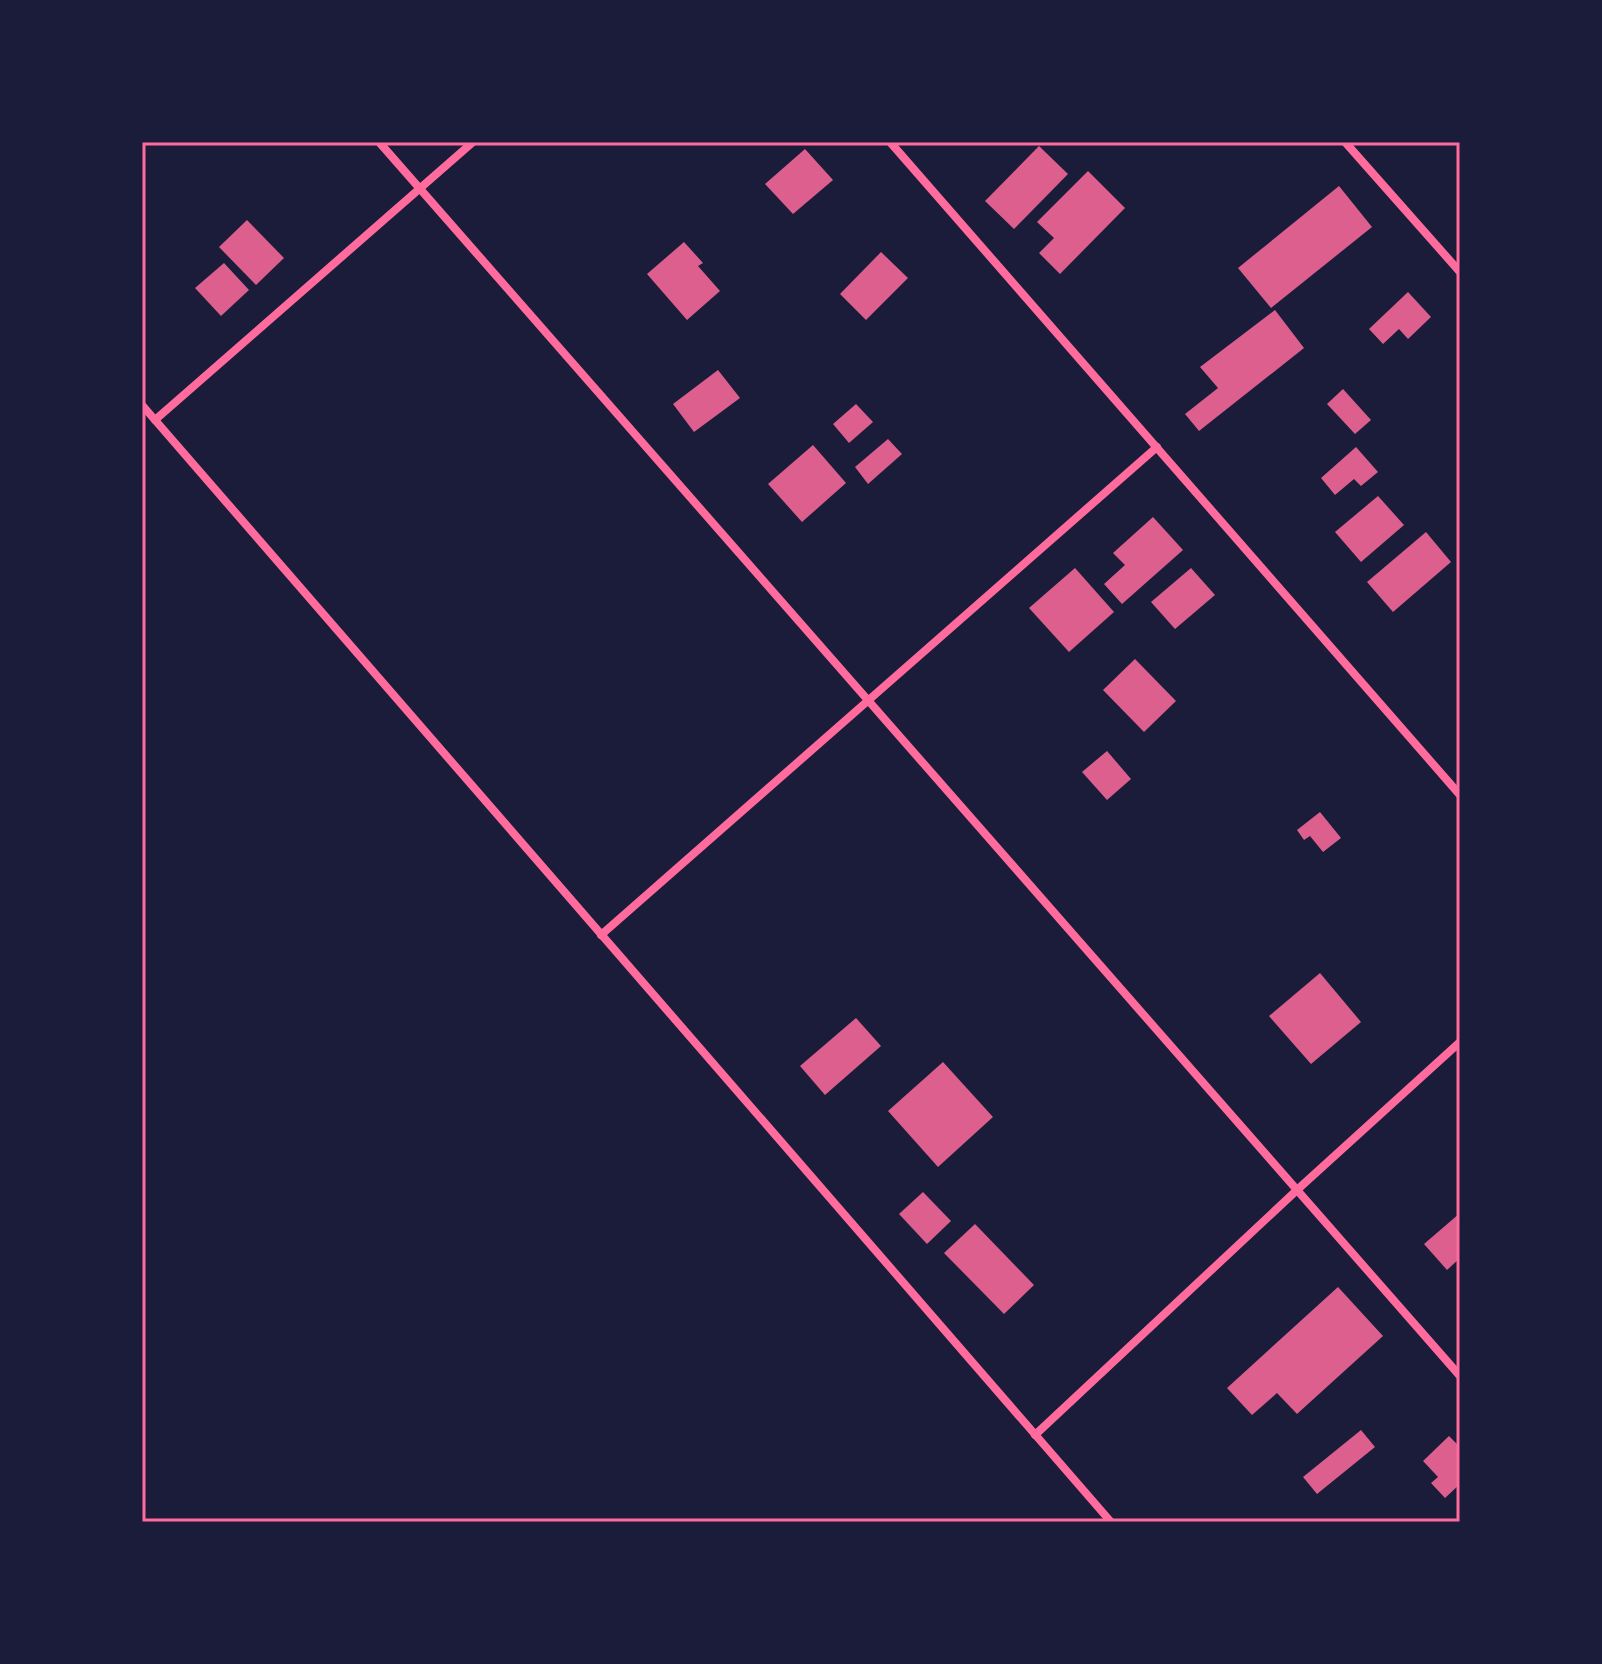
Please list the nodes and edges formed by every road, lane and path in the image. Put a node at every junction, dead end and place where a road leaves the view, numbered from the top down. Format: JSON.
{"nodes":[{"id":1,"x":379,"y":142,"type":"edge"},
{"id":2,"x":473,"y":142,"type":"edge"},
{"id":3,"x":890,"y":142,"type":"edge"},
{"id":4,"x":1345,"y":142,"type":"edge"},
{"id":5,"x":420,"y":188,"type":"junction"},
{"id":6,"x":1460,"y":272,"type":"edge"},
{"id":7,"x":142,"y":405,"type":"edge"},
{"id":8,"x":155,"y":420,"type":"junction"},
{"id":9,"x":1157,"y":447,"type":"junction"},
{"id":10,"x":868,"y":700,"type":"junction"},
{"id":11,"x":1460,"y":795,"type":"edge"},
{"id":12,"x":601,"y":935,"type":"junction"},
{"id":13,"x":1460,"y":1042,"type":"edge"},
{"id":14,"x":1297,"y":1190,"type":"junction"},
{"id":15,"x":1460,"y":1376,"type":"edge"},
{"id":16,"x":1035,"y":1435,"type":"junction"},
{"id":17,"x":1111,"y":1522,"type":"edge"}],
"edges":[{"from":1,"to":5,"type":"street"},
{"from":2,"to":5,"type":"street"},
{"from":3,"to":9,"type":"street"},
{"from":4,"to":6,"type":"street"},
{"from":5,"to":8,"type":"street"},
{"from":5,"to":10,"type":"street"},
{"from":7,"to":8,"type":"street"},
{"from":8,"to":12,"type":"street"},
{"from":9,"to":10,"type":"street"},
{"from":9,"to":11,"type":"street"},
{"from":10,"to":12,"type":"street"},
{"from":10,"to":14,"type":"street"},
{"from":12,"to":16,"type":"street"},
{"from":13,"to":14,"type":"street"},
{"from":14,"to":15,"type":"street"},
{"from":14,"to":16,"type":"street"},
{"from":16,"to":17,"type":"street"}]}
